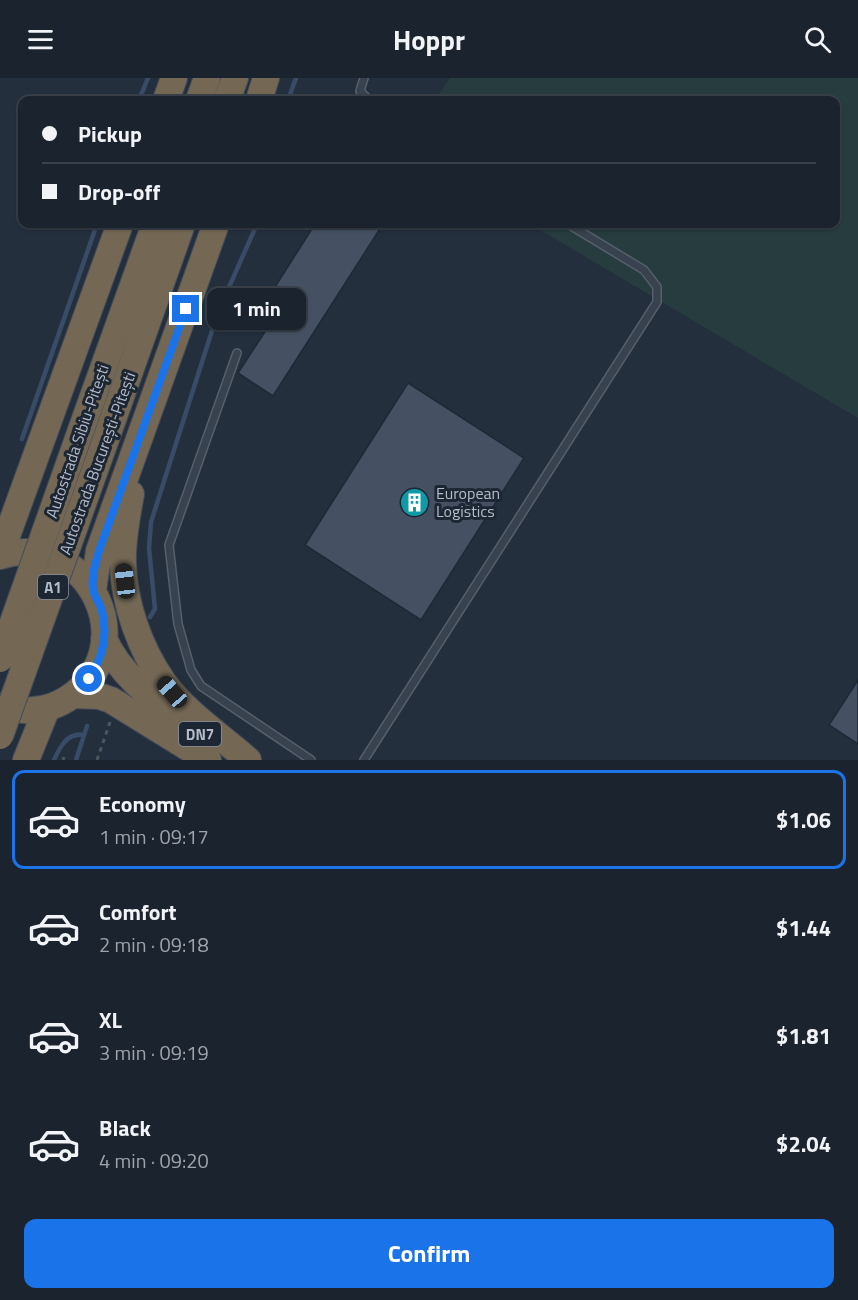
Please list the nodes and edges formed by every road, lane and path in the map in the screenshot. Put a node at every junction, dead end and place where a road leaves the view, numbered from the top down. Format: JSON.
{"nodes":[{"id":1,"x":174,"y":78,"type":"edge"},
{"id":2,"x":207,"y":78,"type":"edge"},
{"id":3,"x":235,"y":78,"type":"edge"},
{"id":4,"x":266,"y":78,"type":"edge"},
{"id":5,"x":363,"y":78,"type":"edge"},
{"id":6,"x":167,"y":96,"type":"edge"},
{"id":7,"x":200,"y":96,"type":"edge"},
{"id":8,"x":228,"y":96,"type":"edge"},
{"id":9,"x":260,"y":96,"type":"edge"},
{"id":10,"x":365,"y":96,"type":"edge"},
{"id":11,"x":119,"y":228,"type":"edge"},
{"id":12,"x":154,"y":228,"type":"edge"},
{"id":13,"x":182,"y":228,"type":"edge"},
{"id":14,"x":215,"y":228,"type":"edge"},
{"id":15,"x":575,"y":228,"type":"edge"},
{"id":16,"x":237,"y":353,"type":"dead end"},
{"id":17,"x":139,"y":442,"type":"junction"},
{"id":18,"x":0,"y":550,"type":"edge"},
{"id":19,"x":0,"y":556,"type":"edge"},
{"id":20,"x":93,"y":590,"type":"junction"},
{"id":21,"x":104,"y":639,"type":"junction"},
{"id":22,"x":0,"y":659,"type":"edge"},
{"id":23,"x":74,"y":695,"type":"junction"},
{"id":24,"x":120,"y":705,"type":"junction"},
{"id":25,"x":0,"y":706,"type":"edge"},
{"id":26,"x":47,"y":708,"type":"junction"},
{"id":27,"x":0,"y":736,"type":"edge"},
{"id":28,"x":26,"y":760,"type":"edge"},
{"id":29,"x":97,"y":760,"type":"edge"},
{"id":30,"x":208,"y":760,"type":"edge"},
{"id":31,"x":242,"y":760,"type":"edge"},
{"id":32,"x":248,"y":760,"type":"edge"},
{"id":33,"x":311,"y":760,"type":"edge"},
{"id":34,"x":364,"y":760,"type":"edge"}],
"edges":[{"from":1,"to":6,"type":"highway"},
{"from":2,"to":7,"type":"highway"},
{"from":3,"to":8,"type":"highway"},
{"from":4,"to":9,"type":"highway"},
{"from":5,"to":10,"type":"lane"},
{"from":11,"to":18,"type":"highway"},
{"from":12,"to":22,"type":"highway","name":"Autostrada Sibiu-Pitești","number":"A1","bridge":true},
{"from":13,"to":27,"type":"highway","name":"Autostrada București-Pitești","number":"A1","bridge":true},
{"from":14,"to":17,"type":"highway"},
{"from":15,"to":34,"type":"lane"},
{"from":16,"to":33,"type":"lane"},
{"from":17,"to":20,"type":"highway"},
{"from":17,"to":32,"type":"highway"},
{"from":19,"to":20,"type":"highway","number":"DN7"},
{"from":20,"to":21,"type":"highway","number":"DN7"},
{"from":21,"to":23,"type":"highway","number":"DN7"},
{"from":21,"to":31,"type":"highway","number":"DN7"},
{"from":23,"to":24,"type":"highway","number":"DN7"},
{"from":23,"to":26,"type":"highway","number":"DN7"},
{"from":24,"to":29,"type":"path"},
{"from":24,"to":30,"type":"highway","number":"DN7"},
{"from":25,"to":26,"type":"highway","number":"DN7"},
{"from":26,"to":28,"type":"highway"}]}
